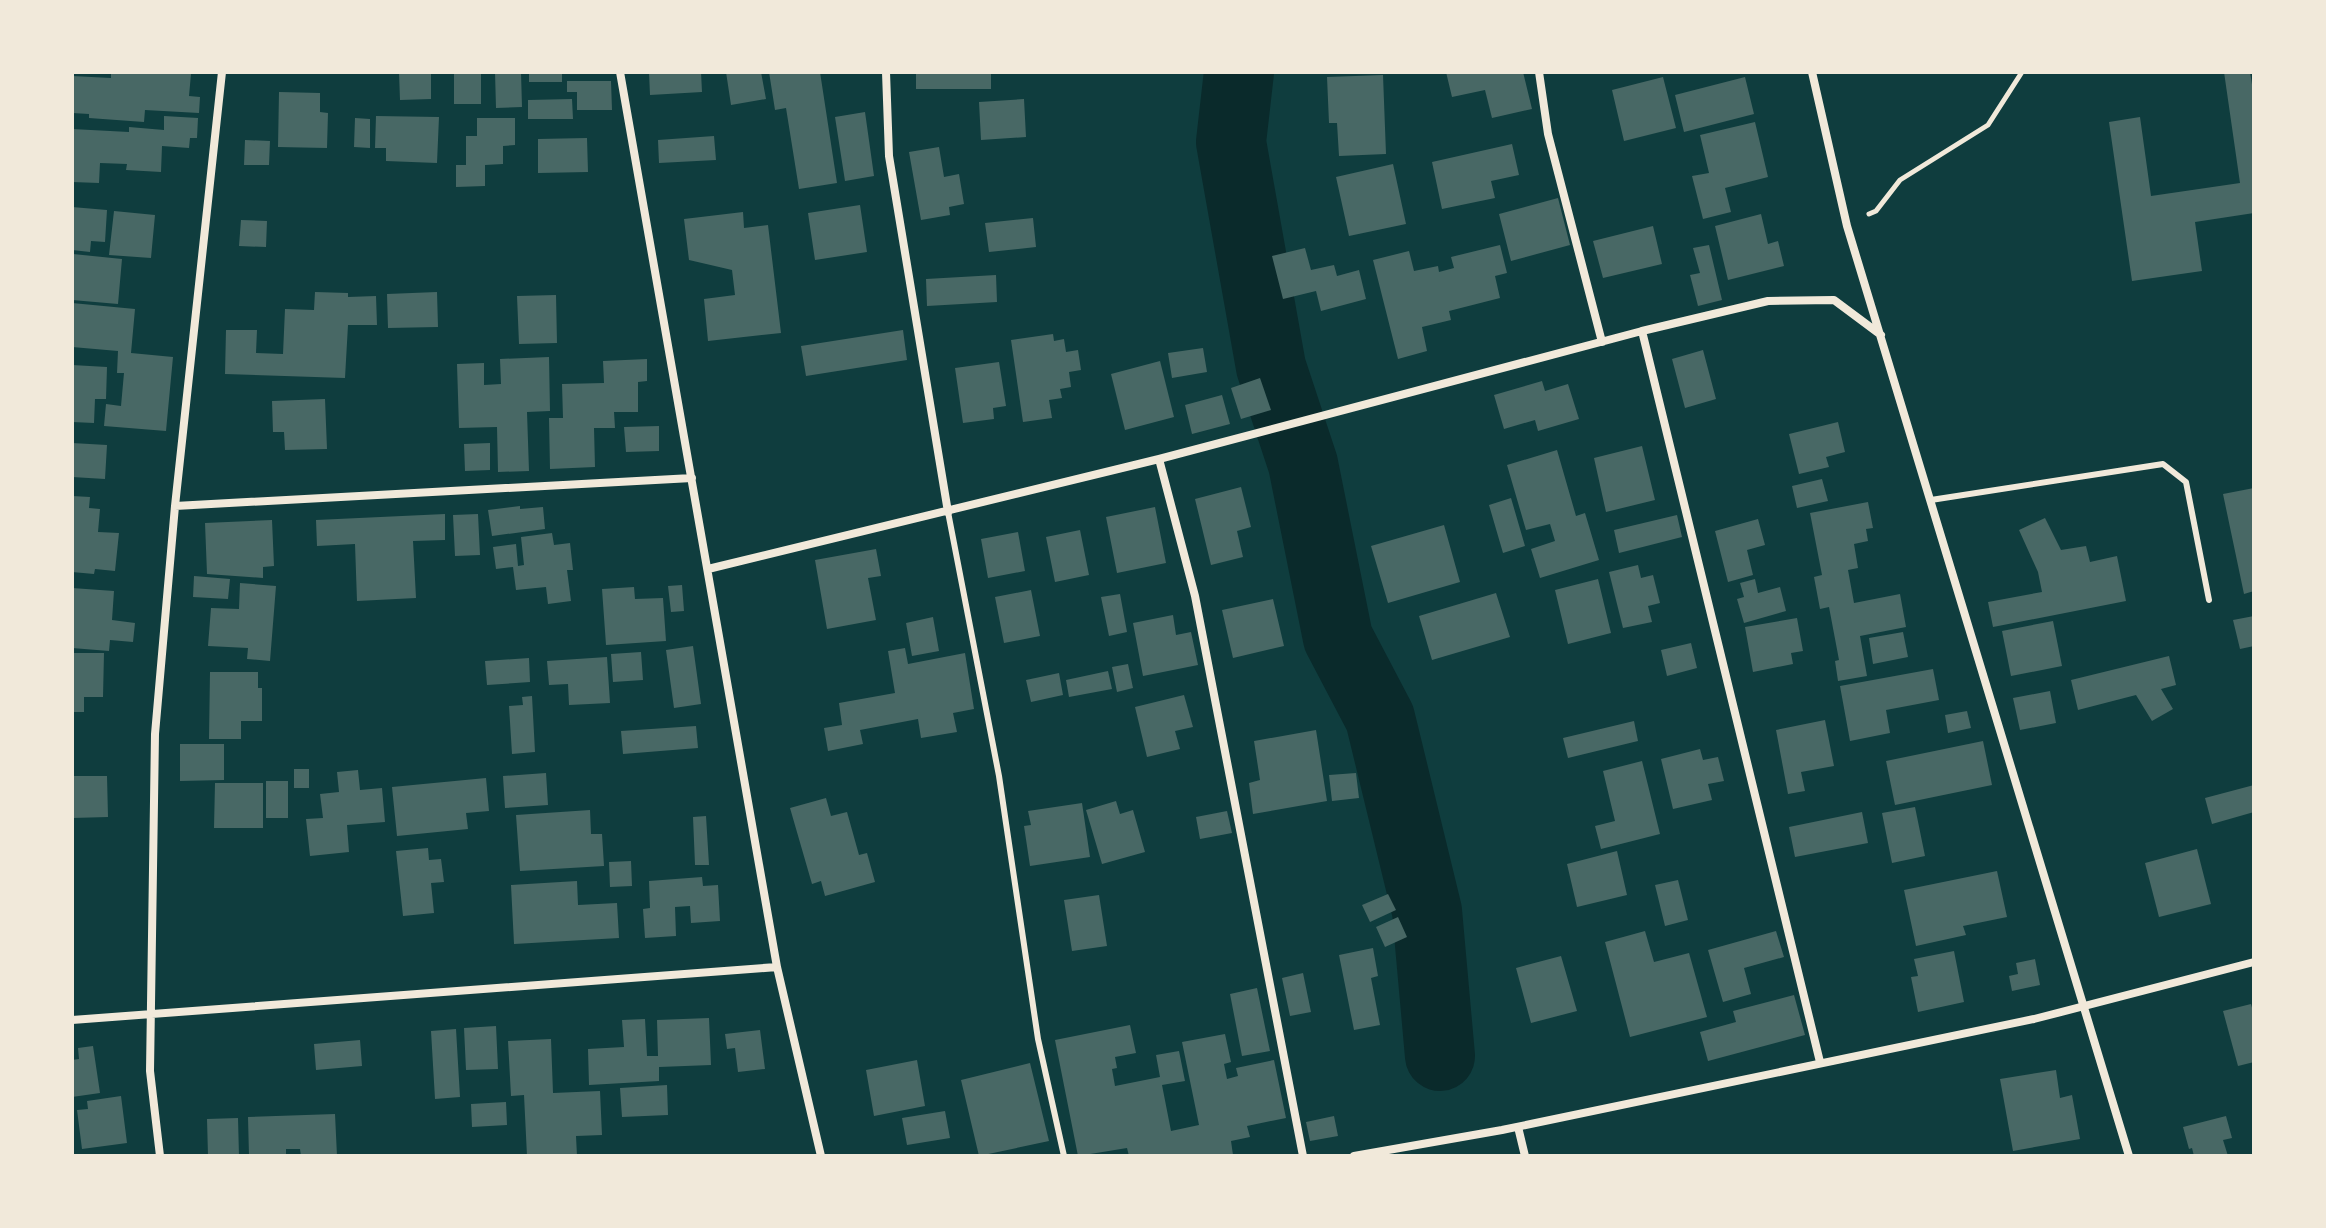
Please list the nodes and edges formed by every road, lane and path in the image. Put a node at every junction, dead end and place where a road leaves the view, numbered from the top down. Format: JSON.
{"nodes":[{"id":1,"x":222,"y":72,"type":"edge"},
{"id":2,"x":620,"y":72,"type":"edge"},
{"id":3,"x":886,"y":72,"type":"edge"},
{"id":4,"x":1539,"y":72,"type":"edge"},
{"id":5,"x":1812,"y":72,"type":"edge"},
{"id":6,"x":2022,"y":72,"type":"edge"},
{"id":7,"x":1847,"y":226,"type":"junction"},
{"id":8,"x":1642,"y":331,"type":"junction"},
{"id":9,"x":1881,"y":335,"type":"junction"},
{"id":10,"x":1602,"y":342,"type":"junction"},
{"id":11,"x":1159,"y":459,"type":"junction"},
{"id":12,"x":692,"y":478,"type":"junction"},
{"id":13,"x":1931,"y":500,"type":"junction"},
{"id":14,"x":175,"y":506,"type":"junction"},
{"id":15,"x":948,"y":512,"type":"junction"},
{"id":16,"x":708,"y":569,"type":"junction"},
{"id":17,"x":2209,"y":600,"type":"dead end"},
{"id":18,"x":2254,"y":962,"type":"edge"},
{"id":19,"x":777,"y":967,"type":"junction"},
{"id":20,"x":2085,"y":1006,"type":"junction"},
{"id":21,"x":152,"y":1014,"type":"junction"},
{"id":22,"x":72,"y":1020,"type":"edge"},
{"id":23,"x":1820,"y":1062,"type":"junction"},
{"id":24,"x":1518,"y":1127,"type":"junction"},
{"id":25,"x":160,"y":1156,"type":"edge"},
{"id":26,"x":821,"y":1156,"type":"edge"},
{"id":27,"x":1064,"y":1156,"type":"edge"},
{"id":28,"x":1303,"y":1156,"type":"edge"},
{"id":29,"x":1354,"y":1156,"type":"edge"},
{"id":30,"x":1525,"y":1156,"type":"edge"},
{"id":31,"x":2129,"y":1156,"type":"edge"}],
"edges":[{"from":1,"to":14,"type":"street"},
{"from":2,"to":12,"type":"street"},
{"from":3,"to":15,"type":"street"},
{"from":4,"to":10,"type":"street"},
{"from":5,"to":7,"type":"street"},
{"from":6,"to":7,"type":"path"},
{"from":7,"to":9,"type":"street"},
{"from":8,"to":9,"type":"street"},
{"from":8,"to":10,"type":"street"},
{"from":8,"to":23,"type":"street"},
{"from":9,"to":13,"type":"street"},
{"from":10,"to":11,"type":"street"},
{"from":11,"to":15,"type":"street"},
{"from":11,"to":28,"type":"street"},
{"from":12,"to":14,"type":"street"},
{"from":12,"to":16,"type":"street"},
{"from":13,"to":17,"type":"lane"},
{"from":13,"to":20,"type":"street"},
{"from":14,"to":21,"type":"street"},
{"from":15,"to":16,"type":"street"},
{"from":15,"to":27,"type":"lane"},
{"from":16,"to":19,"type":"street"},
{"from":18,"to":20,"type":"street"},
{"from":19,"to":21,"type":"street"},
{"from":19,"to":26,"type":"street"},
{"from":20,"to":23,"type":"street"},
{"from":20,"to":31,"type":"street"},
{"from":21,"to":22,"type":"street"},
{"from":21,"to":25,"type":"street"},
{"from":23,"to":24,"type":"street"},
{"from":24,"to":29,"type":"street"},
{"from":24,"to":30,"type":"street"}]}
